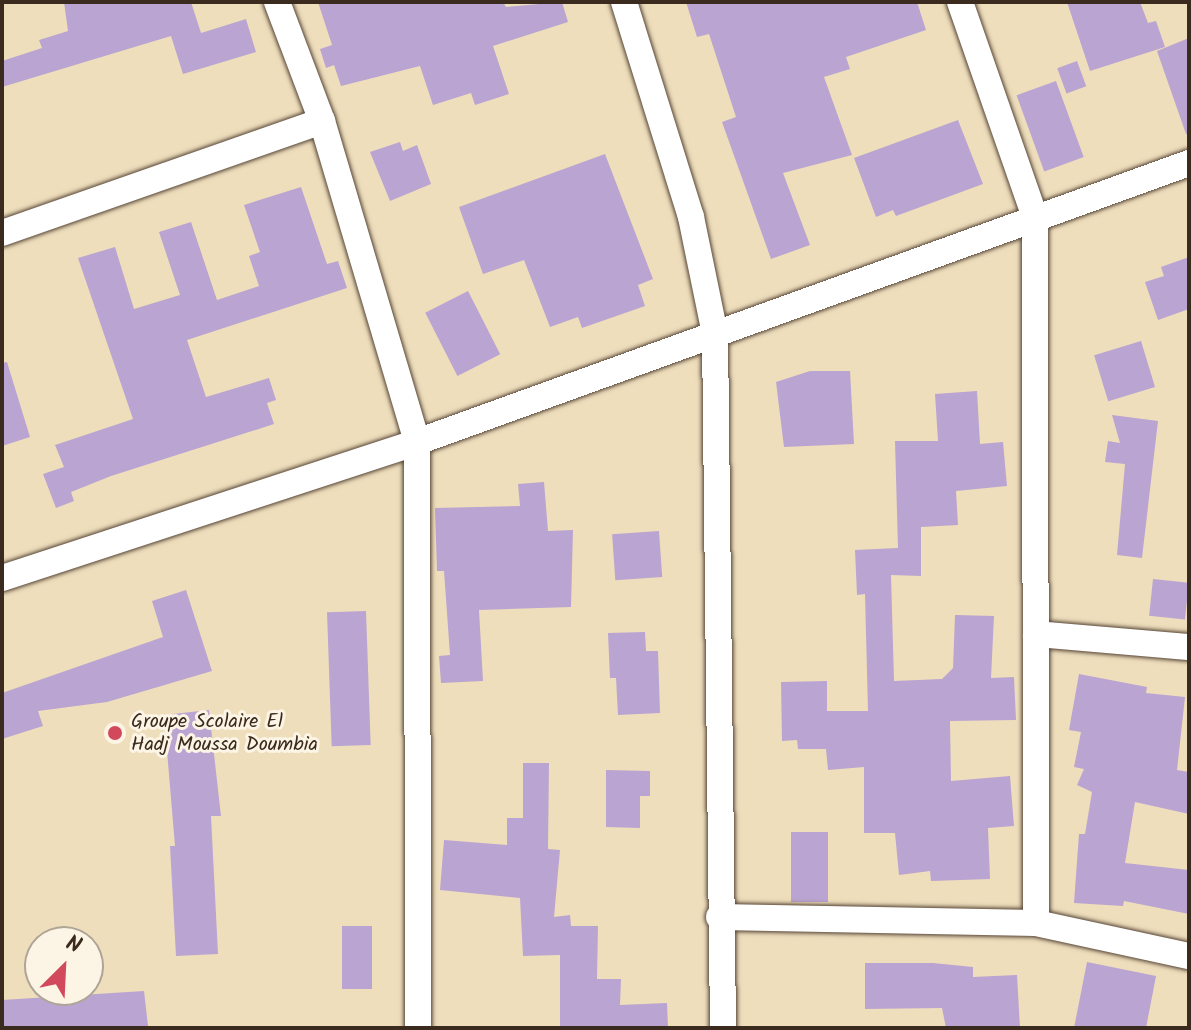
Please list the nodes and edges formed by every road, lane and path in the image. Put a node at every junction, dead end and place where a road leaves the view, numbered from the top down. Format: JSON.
{"nodes":[{"id":1,"x":277,"y":2,"type":"edge"},
{"id":2,"x":624,"y":2,"type":"edge"},
{"id":3,"x":960,"y":2,"type":"edge"},
{"id":4,"x":322,"y":121,"type":"junction"},
{"id":5,"x":1189,"y":163,"type":"edge"},
{"id":6,"x":1035,"y":217,"type":"junction"},
{"id":7,"x":2,"y":233,"type":"edge"},
{"id":8,"x":715,"y":334,"type":"junction"},
{"id":9,"x":417,"y":442,"type":"junction"},
{"id":10,"x":2,"y":578,"type":"edge"},
{"id":11,"x":1036,"y":634,"type":"junction"},
{"id":12,"x":1189,"y":647,"type":"edge"},
{"id":13,"x":719,"y":917,"type":"junction"},
{"id":14,"x":1036,"y":923,"type":"junction"},
{"id":15,"x":1189,"y":956,"type":"edge"},
{"id":16,"x":418,"y":1028,"type":"edge"},
{"id":17,"x":723,"y":1028,"type":"edge"}],
"edges":[{"from":1,"to":4,"type":"street"},
{"from":2,"to":8,"type":"street"},
{"from":3,"to":6,"type":"street"},
{"from":4,"to":7,"type":"street"},
{"from":4,"to":9,"type":"street"},
{"from":5,"to":6,"type":"street"},
{"from":6,"to":8,"type":"street"},
{"from":6,"to":11,"type":"street"},
{"from":8,"to":9,"type":"street"},
{"from":8,"to":13,"type":"street"},
{"from":9,"to":10,"type":"street"},
{"from":9,"to":16,"type":"street"},
{"from":11,"to":12,"type":"street"},
{"from":11,"to":14,"type":"street"},
{"from":13,"to":14,"type":"street"},
{"from":13,"to":17,"type":"street"},
{"from":14,"to":15,"type":"street"}]}
